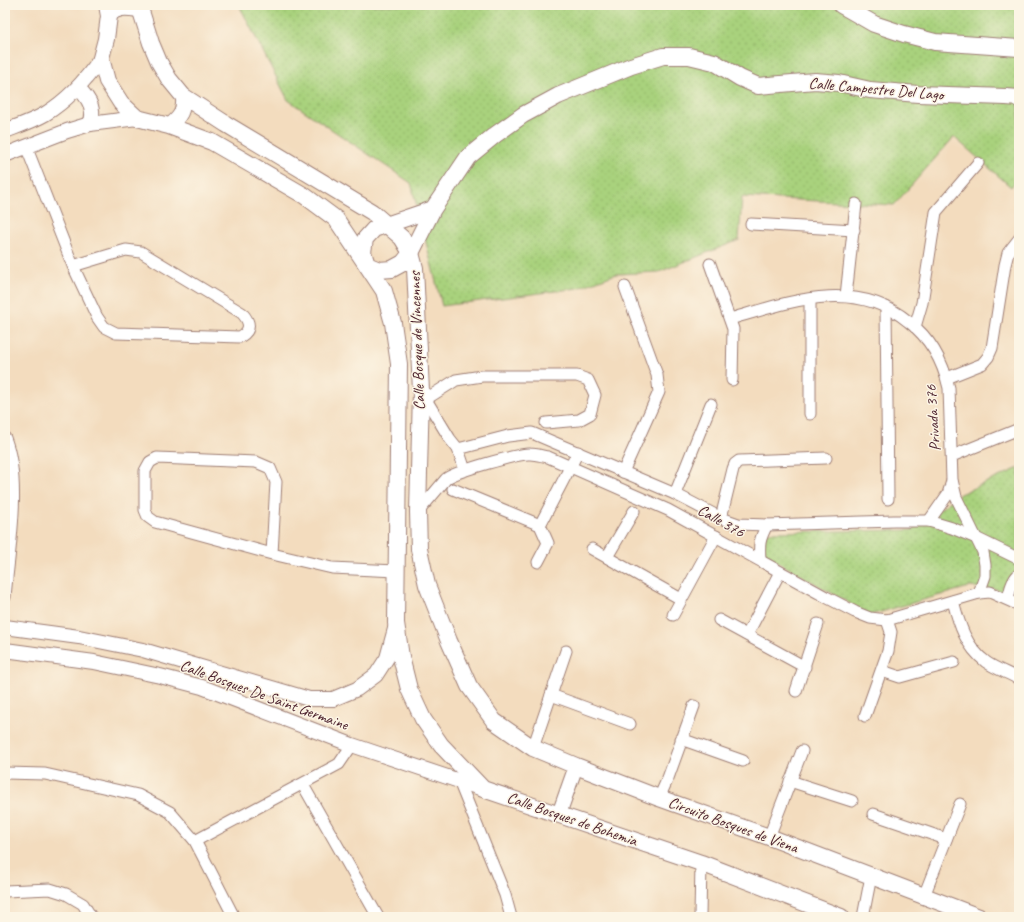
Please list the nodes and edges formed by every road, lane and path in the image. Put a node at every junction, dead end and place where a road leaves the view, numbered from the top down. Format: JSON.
{"nodes":[{"id":1,"x":841,"y":5,"type":"edge"},
{"id":2,"x":140,"y":7,"type":"edge"},
{"id":3,"x":108,"y":10,"type":"edge"},
{"id":4,"x":1019,"y":48,"type":"edge"},
{"id":5,"x":101,"y":58,"type":"junction"},
{"id":6,"x":78,"y":88,"type":"junction"},
{"id":7,"x":184,"y":96,"type":"junction"},
{"id":8,"x":1019,"y":98,"type":"edge"},
{"id":9,"x":137,"y":118,"type":"junction"},
{"id":10,"x":90,"y":124,"type":"junction"},
{"id":11,"x":169,"y":126,"type":"junction"},
{"id":12,"x":5,"y":131,"type":"edge"},
{"id":13,"x":26,"y":146,"type":"junction"},
{"id":14,"x":5,"y":155,"type":"edge"},
{"id":15,"x":978,"y":163,"type":"dead end"},
{"id":16,"x":856,"y":204,"type":"dead end"},
{"id":17,"x":433,"y":209,"type":"junction"},
{"id":18,"x":751,"y":224,"type":"dead end"},
{"id":19,"x":387,"y":225,"type":"junction"},
{"id":20,"x":854,"y":230,"type":"junction"},
{"id":21,"x":1019,"y":239,"type":"edge"},
{"id":22,"x":411,"y":253,"type":"junction"},
{"id":23,"x":710,"y":264,"type":"dead end"},
{"id":24,"x":367,"y":265,"type":"junction"},
{"id":25,"x":73,"y":266,"type":"junction"},
{"id":26,"x":625,"y":287,"type":"dead end"},
{"id":27,"x":846,"y":296,"type":"junction"},
{"id":28,"x":810,"y":298,"type":"junction"},
{"id":29,"x":886,"y":306,"type":"junction"},
{"id":30,"x":730,"y":319,"type":"junction"},
{"id":31,"x":916,"y":327,"type":"junction"},
{"id":32,"x":947,"y":378,"type":"junction"},
{"id":33,"x":732,"y":380,"type":"dead end"},
{"id":34,"x":424,"y":395,"type":"junction"},
{"id":35,"x":711,"y":404,"type":"dead end"},
{"id":36,"x":810,"y":414,"type":"dead end"},
{"id":37,"x":546,"y":423,"type":"dead end"},
{"id":38,"x":1019,"y":429,"type":"edge"},
{"id":39,"x":5,"y":438,"type":"edge"},
{"id":40,"x":458,"y":449,"type":"junction"},
{"id":41,"x":578,"y":452,"type":"junction"},
{"id":42,"x":952,"y":456,"type":"junction"},
{"id":43,"x":826,"y":458,"type":"dead end"},
{"id":44,"x":571,"y":467,"type":"junction"},
{"id":45,"x":465,"y":470,"type":"junction"},
{"id":46,"x":623,"y":472,"type":"junction"},
{"id":47,"x":952,"y":480,"type":"junction"},
{"id":48,"x":453,"y":489,"type":"dead end"},
{"id":49,"x":675,"y":494,"type":"junction"},
{"id":50,"x":888,"y":499,"type":"dead end"},
{"id":51,"x":10,"y":503,"type":"edge"},
{"id":52,"x":634,"y":511,"type":"dead end"},
{"id":53,"x":418,"y":512,"type":"junction"},
{"id":54,"x":721,"y":518,"type":"junction"},
{"id":55,"x":929,"y":521,"type":"junction"},
{"id":56,"x":540,"y":525,"type":"junction"},
{"id":57,"x":767,"y":525,"type":"junction"},
{"id":58,"x":716,"y":536,"type":"junction"},
{"id":59,"x":976,"y":538,"type":"junction"},
{"id":60,"x":592,"y":549,"type":"dead end"},
{"id":61,"x":272,"y":554,"type":"junction"},
{"id":62,"x":607,"y":557,"type":"junction"},
{"id":63,"x":1019,"y":559,"type":"edge"},
{"id":64,"x":760,"y":560,"type":"junction"},
{"id":65,"x":538,"y":562,"type":"dead end"},
{"id":66,"x":396,"y":571,"type":"junction"},
{"id":67,"x":780,"y":572,"type":"junction"},
{"id":68,"x":1019,"y":574,"type":"edge"},
{"id":69,"x":979,"y":593,"type":"junction"},
{"id":70,"x":5,"y":597,"type":"edge"},
{"id":71,"x":681,"y":599,"type":"junction"},
{"id":72,"x":1008,"y":599,"type":"junction"},
{"id":73,"x":953,"y":601,"type":"junction"},
{"id":74,"x":1019,"y":605,"type":"edge"},
{"id":75,"x":673,"y":615,"type":"dead end"},
{"id":76,"x":718,"y":620,"type":"dead end"},
{"id":77,"x":887,"y":620,"type":"junction"},
{"id":78,"x":396,"y":623,"type":"junction"},
{"id":79,"x":818,"y":624,"type":"dead end"},
{"id":80,"x":5,"y":627,"type":"edge"},
{"id":81,"x":747,"y":635,"type":"junction"},
{"id":82,"x":5,"y":650,"type":"edge"},
{"id":83,"x":566,"y":651,"type":"dead end"},
{"id":84,"x":954,"y":662,"type":"dead end"},
{"id":85,"x":805,"y":667,"type":"junction"},
{"id":86,"x":882,"y":671,"type":"junction"},
{"id":87,"x":1019,"y":678,"type":"edge"},
{"id":88,"x":796,"y":691,"type":"dead end"},
{"id":89,"x":551,"y":695,"type":"junction"},
{"id":90,"x":694,"y":706,"type":"dead end"},
{"id":91,"x":866,"y":716,"type":"dead end"},
{"id":92,"x":494,"y":721,"type":"joint"},
{"id":93,"x":630,"y":724,"type":"dead end"},
{"id":94,"x":681,"y":739,"type":"junction"},
{"id":95,"x":352,"y":745,"type":"junction"},
{"id":96,"x":533,"y":748,"type":"junction"},
{"id":97,"x":802,"y":752,"type":"dead end"},
{"id":98,"x":743,"y":761,"type":"dead end"},
{"id":99,"x":576,"y":766,"type":"junction"},
{"id":100,"x":5,"y":773,"type":"edge"},
{"id":101,"x":459,"y":781,"type":"junction"},
{"id":102,"x":790,"y":781,"type":"junction"},
{"id":103,"x":303,"y":785,"type":"junction"},
{"id":104,"x":483,"y":790,"type":"junction"},
{"id":105,"x":660,"y":798,"type":"junction"},
{"id":106,"x":852,"y":801,"type":"dead end"},
{"id":107,"x":960,"y":804,"type":"dead end"},
{"id":108,"x":559,"y":814,"type":"junction"},
{"id":109,"x":873,"y":814,"type":"dead end"},
{"id":110,"x":769,"y":837,"type":"junction"},
{"id":111,"x":946,"y":840,"type":"junction"},
{"id":112,"x":196,"y":841,"type":"junction"},
{"id":113,"x":701,"y":863,"type":"junction"},
{"id":114,"x":872,"y":876,"type":"junction"},
{"id":115,"x":5,"y":892,"type":"edge"},
{"id":116,"x":924,"y":896,"type":"junction"},
{"id":117,"x":91,"y":917,"type":"edge"},
{"id":118,"x":234,"y":917,"type":"edge"},
{"id":119,"x":378,"y":917,"type":"edge"},
{"id":120,"x":511,"y":917,"type":"edge"},
{"id":121,"x":700,"y":917,"type":"edge"},
{"id":122,"x":841,"y":917,"type":"edge"},
{"id":123,"x":863,"y":917,"type":"edge"},
{"id":124,"x":979,"y":917,"type":"edge"}],
"edges":[{"from":1,"to":4,"type":"main road"},
{"from":2,"to":3,"type":"street"},
{"from":2,"to":7,"type":"main road","name":"Calle Bosque de Vincennes"},
{"from":3,"to":5,"type":"main road","name":"Calle Bosque de Vincennes"},
{"from":5,"to":6,"type":"street"},
{"from":5,"to":9,"type":"main road","name":"Calle Bosque de Vincennes"},
{"from":6,"to":10,"type":"street"},
{"from":6,"to":12,"type":"street"},
{"from":7,"to":11,"type":"street"},
{"from":7,"to":19,"type":"main road","name":"Calle Bosque de Vincennes"},
{"from":8,"to":17,"type":"main road","name":"Calle Campestre Del Lago"},
{"from":9,"to":10,"type":"street"},
{"from":9,"to":11,"type":"main road","name":"Calle Bosque de Vincennes"},
{"from":10,"to":13,"type":"street"},
{"from":11,"to":24,"type":"main road","name":"Calle Bosque de Vincennes"},
{"from":13,"to":14,"type":"street"},
{"from":13,"to":25,"type":"street"},
{"from":15,"to":31,"type":"street"},
{"from":16,"to":20,"type":"street"},
{"from":17,"to":19,"type":"main road"},
{"from":17,"to":22,"type":"main road","name":"Calle Campestre Del Lago"},
{"from":18,"to":20,"type":"street"},
{"from":19,"to":22,"type":"main road","name":"Calle Bosque de Vincennes"},
{"from":19,"to":24,"type":"main road"},
{"from":20,"to":27,"type":"street"},
{"from":21,"to":32,"type":"street"},
{"from":22,"to":24,"type":"main road","name":"Calle Campestre Del Lago"},
{"from":22,"to":34,"type":"main road","name":"Calle Bosque de Vincennes"},
{"from":23,"to":30,"type":"street"},
{"from":24,"to":66,"type":"main road","name":"Calle Bosque de Vincennes"},
{"from":25,"to":25,"type":"street"},
{"from":26,"to":46,"type":"street"},
{"from":27,"to":28,"type":"street","name":"Privada 376"},
{"from":27,"to":29,"type":"street","name":"Privada 376"},
{"from":28,"to":30,"type":"street","name":"Privada 376"},
{"from":28,"to":36,"type":"street"},
{"from":29,"to":31,"type":"street","name":"Privada 376"},
{"from":29,"to":50,"type":"street"},
{"from":30,"to":33,"type":"street"},
{"from":31,"to":32,"type":"street","name":"Privada 376"},
{"from":32,"to":42,"type":"street","name":"Privada 376"},
{"from":34,"to":37,"type":"street"},
{"from":34,"to":40,"type":"street"},
{"from":34,"to":53,"type":"main road","name":"Calle Bosque de Vincennes"},
{"from":35,"to":49,"type":"street"},
{"from":38,"to":42,"type":"street"},
{"from":39,"to":51,"type":"street"},
{"from":40,"to":41,"type":"street","name":"Calle 376"},
{"from":40,"to":45,"type":"street"},
{"from":41,"to":44,"type":"street"},
{"from":41,"to":46,"type":"street","name":"Calle 376"},
{"from":42,"to":47,"type":"street","name":"Privada 376"},
{"from":43,"to":54,"type":"street"},
{"from":44,"to":45,"type":"street","name":"Calle 376"},
{"from":44,"to":56,"type":"street"},
{"from":44,"to":58,"type":"street","name":"Calle 376"},
{"from":45,"to":53,"type":"street","name":"Calle 376"},
{"from":46,"to":49,"type":"street","name":"Calle 376"},
{"from":47,"to":55,"type":"street"},
{"from":47,"to":59,"type":"street"},
{"from":48,"to":56,"type":"street"},
{"from":49,"to":54,"type":"street","name":"Calle 376"},
{"from":51,"to":70,"type":"street"},
{"from":52,"to":62,"type":"street"},
{"from":53,"to":92,"type":"main road","name":"Calle Bosque de Vincennes"},
{"from":54,"to":57,"type":"street","name":"Calle 376"},
{"from":55,"to":57,"type":"street","name":"Calle 376"},
{"from":55,"to":59,"type":"street","name":"Calle 376"},
{"from":56,"to":65,"type":"street"},
{"from":57,"to":64,"type":"street"},
{"from":58,"to":64,"type":"street","name":"Calle 376"},
{"from":58,"to":71,"type":"street"},
{"from":59,"to":63,"type":"street","name":"Calle 376"},
{"from":59,"to":69,"type":"street"},
{"from":60,"to":62,"type":"street"},
{"from":61,"to":61,"type":"street"},
{"from":61,"to":66,"type":"street"},
{"from":62,"to":71,"type":"street"},
{"from":64,"to":67,"type":"street","name":"Calle 376"},
{"from":66,"to":78,"type":"main road","name":"Calle Bosque de Vincennes"},
{"from":67,"to":77,"type":"street","name":"Calle 376"},
{"from":67,"to":81,"type":"street"},
{"from":68,"to":72,"type":"street"},
{"from":69,"to":72,"type":"street","name":"Calle 376"},
{"from":69,"to":73,"type":"street","name":"Calle 376"},
{"from":71,"to":75,"type":"street"},
{"from":72,"to":74,"type":"street","name":"Calle 376"},
{"from":73,"to":77,"type":"street","name":"Calle 376"},
{"from":73,"to":87,"type":"street"},
{"from":76,"to":81,"type":"street"},
{"from":77,"to":86,"type":"street"},
{"from":78,"to":80,"type":"street","name":"Calle Bosques De Saint Germaine"},
{"from":78,"to":104,"type":"main road","name":"Calle Bosques de Bohemia"},
{"from":79,"to":85,"type":"street"},
{"from":81,"to":85,"type":"street"},
{"from":82,"to":95,"type":"street","name":"Calle Bosques De Saint Germaine"},
{"from":83,"to":89,"type":"street"},
{"from":84,"to":86,"type":"street"},
{"from":85,"to":88,"type":"street"},
{"from":86,"to":91,"type":"street"},
{"from":89,"to":93,"type":"street"},
{"from":89,"to":96,"type":"street"},
{"from":90,"to":94,"type":"street"},
{"from":92,"to":96,"type":"main road","name":"Circuito Bosques de Viena"},
{"from":94,"to":98,"type":"street"},
{"from":94,"to":105,"type":"street"},
{"from":95,"to":101,"type":"street","name":"Calle Bosques De Saint Germaine"},
{"from":95,"to":103,"type":"street"},
{"from":96,"to":99,"type":"main road","name":"Circuito Bosques de Viena"},
{"from":97,"to":102,"type":"street"},
{"from":99,"to":105,"type":"main road","name":"Circuito Bosques de Viena"},
{"from":99,"to":108,"type":"street"},
{"from":100,"to":112,"type":"street"},
{"from":101,"to":104,"type":"street","name":"Calle Bosques De Saint Germaine"},
{"from":101,"to":120,"type":"street"},
{"from":102,"to":106,"type":"street"},
{"from":102,"to":110,"type":"street"},
{"from":103,"to":112,"type":"street"},
{"from":103,"to":119,"type":"street"},
{"from":104,"to":108,"type":"main road","name":"Calle Bosques de Bohemia"},
{"from":105,"to":110,"type":"main road","name":"Circuito Bosques de Viena"},
{"from":107,"to":111,"type":"street"},
{"from":108,"to":113,"type":"main road","name":"Calle Bosques de Bohemia"},
{"from":109,"to":111,"type":"street"},
{"from":110,"to":114,"type":"main road","name":"Circuito Bosques de Viena"},
{"from":111,"to":116,"type":"street"},
{"from":112,"to":118,"type":"street"},
{"from":113,"to":121,"type":"street"},
{"from":113,"to":122,"type":"main road","name":"Calle Bosques de Bohemia"},
{"from":114,"to":116,"type":"main road","name":"Circuito Bosques de Viena"},
{"from":114,"to":123,"type":"street"},
{"from":115,"to":117,"type":"street"},
{"from":116,"to":124,"type":"main road","name":"Circuito Bosques de Viena"}]}
